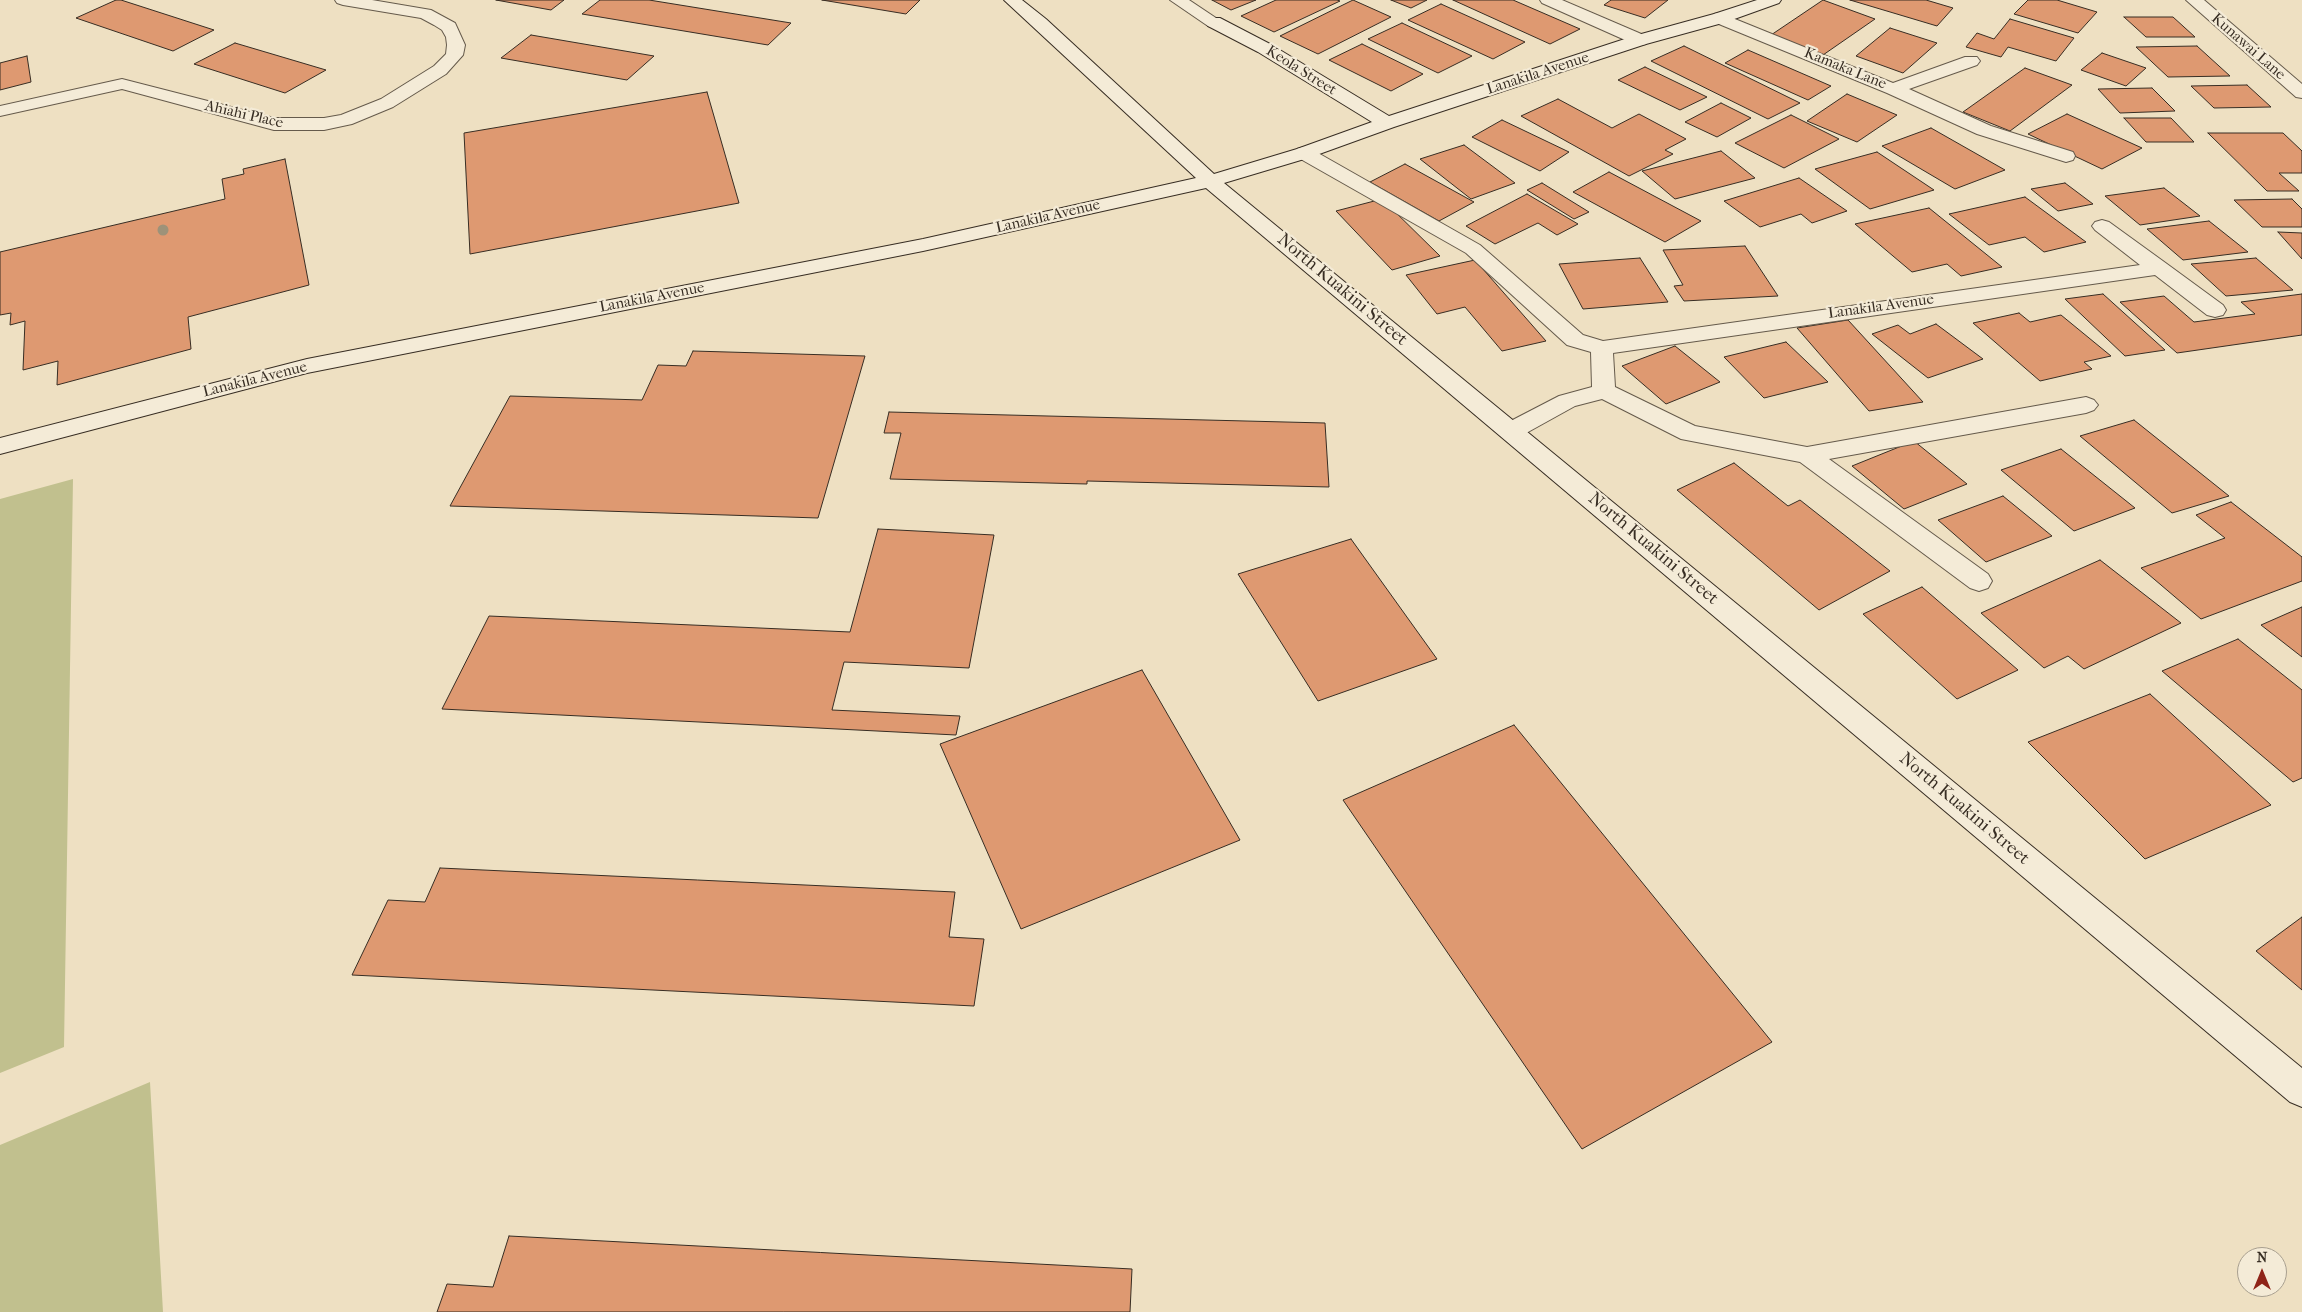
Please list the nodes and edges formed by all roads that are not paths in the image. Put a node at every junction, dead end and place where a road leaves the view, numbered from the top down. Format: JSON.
{"nodes":[{"id":1,"x":342,"y":0,"type":"edge"},
{"id":2,"x":1012,"y":0,"type":"edge"},
{"id":3,"x":1178,"y":0,"type":"edge"},
{"id":4,"x":1548,"y":0,"type":"edge"},
{"id":5,"x":1773,"y":0,"type":"edge"},
{"id":6,"x":2194,"y":0,"type":"edge"},
{"id":7,"x":1720,"y":18,"type":"junction"},
{"id":8,"x":1640,"y":40,"type":"junction"},
{"id":9,"x":1971,"y":61,"type":"dead end"},
{"id":10,"x":1893,"y":89,"type":"junction"},
{"id":11,"x":2302,"y":94,"type":"edge"},
{"id":12,"x":0,"y":111,"type":"edge"},
{"id":13,"x":1386,"y":123,"type":"junction"},
{"id":14,"x":1304,"y":153,"type":"junction"},
{"id":15,"x":2066,"y":156,"type":"dead end"},
{"id":16,"x":1210,"y":181,"type":"junction"},
{"id":17,"x":2102,"y":226,"type":"dead end"},
{"id":18,"x":2160,"y":268,"type":"junction"},
{"id":19,"x":2215,"y":310,"type":"dead end"},
{"id":20,"x":1602,"y":348,"type":"junction"},
{"id":21,"x":1604,"y":391,"type":"junction"},
{"id":22,"x":2086,"y":405,"type":"dead end"},
{"id":23,"x":1511,"y":431,"type":"junction"},
{"id":24,"x":0,"y":446,"type":"edge"},
{"id":25,"x":1807,"y":455,"type":"junction"},
{"id":26,"x":1979,"y":581,"type":"dead end"},
{"id":27,"x":2302,"y":1090,"type":"edge"}],
"edges":[{"from":1,"to":12,"type":"street","name":"Ahiahi Place"},
{"from":2,"to":16,"type":"street","name":"North Kuakini Street"},
{"from":3,"to":13,"type":"street","name":"Keola Street"},
{"from":4,"to":8,"type":"street"},
{"from":5,"to":7,"type":"street","name":"Lanakila Avenue"},
{"from":6,"to":11,"type":"street","name":"Kunawai Lane"},
{"from":7,"to":8,"type":"street","name":"Lanakila Avenue"},
{"from":7,"to":10,"type":"street","name":"Kamaka Lane"},
{"from":8,"to":13,"type":"street","name":"Lanakila Avenue"},
{"from":9,"to":10,"type":"street","name":"Kamaka Lane"},
{"from":10,"to":15,"type":"street"},
{"from":13,"to":14,"type":"street","name":"Lanakila Avenue"},
{"from":14,"to":16,"type":"street","name":"Lanakila Avenue"},
{"from":14,"to":20,"type":"street","name":"Lanakila Avenue"},
{"from":16,"to":23,"type":"street","name":"North Kuakini Street"},
{"from":16,"to":24,"type":"street","name":"Lanakila Avenue"},
{"from":17,"to":18,"type":"street"},
{"from":18,"to":19,"type":"street"},
{"from":18,"to":20,"type":"street","name":"Lanakila Avenue"},
{"from":20,"to":21,"type":"street"},
{"from":21,"to":23,"type":"street"},
{"from":21,"to":25,"type":"street"},
{"from":22,"to":25,"type":"street"},
{"from":23,"to":27,"type":"street","name":"North Kuakini Street"},
{"from":25,"to":26,"type":"street"}]}
